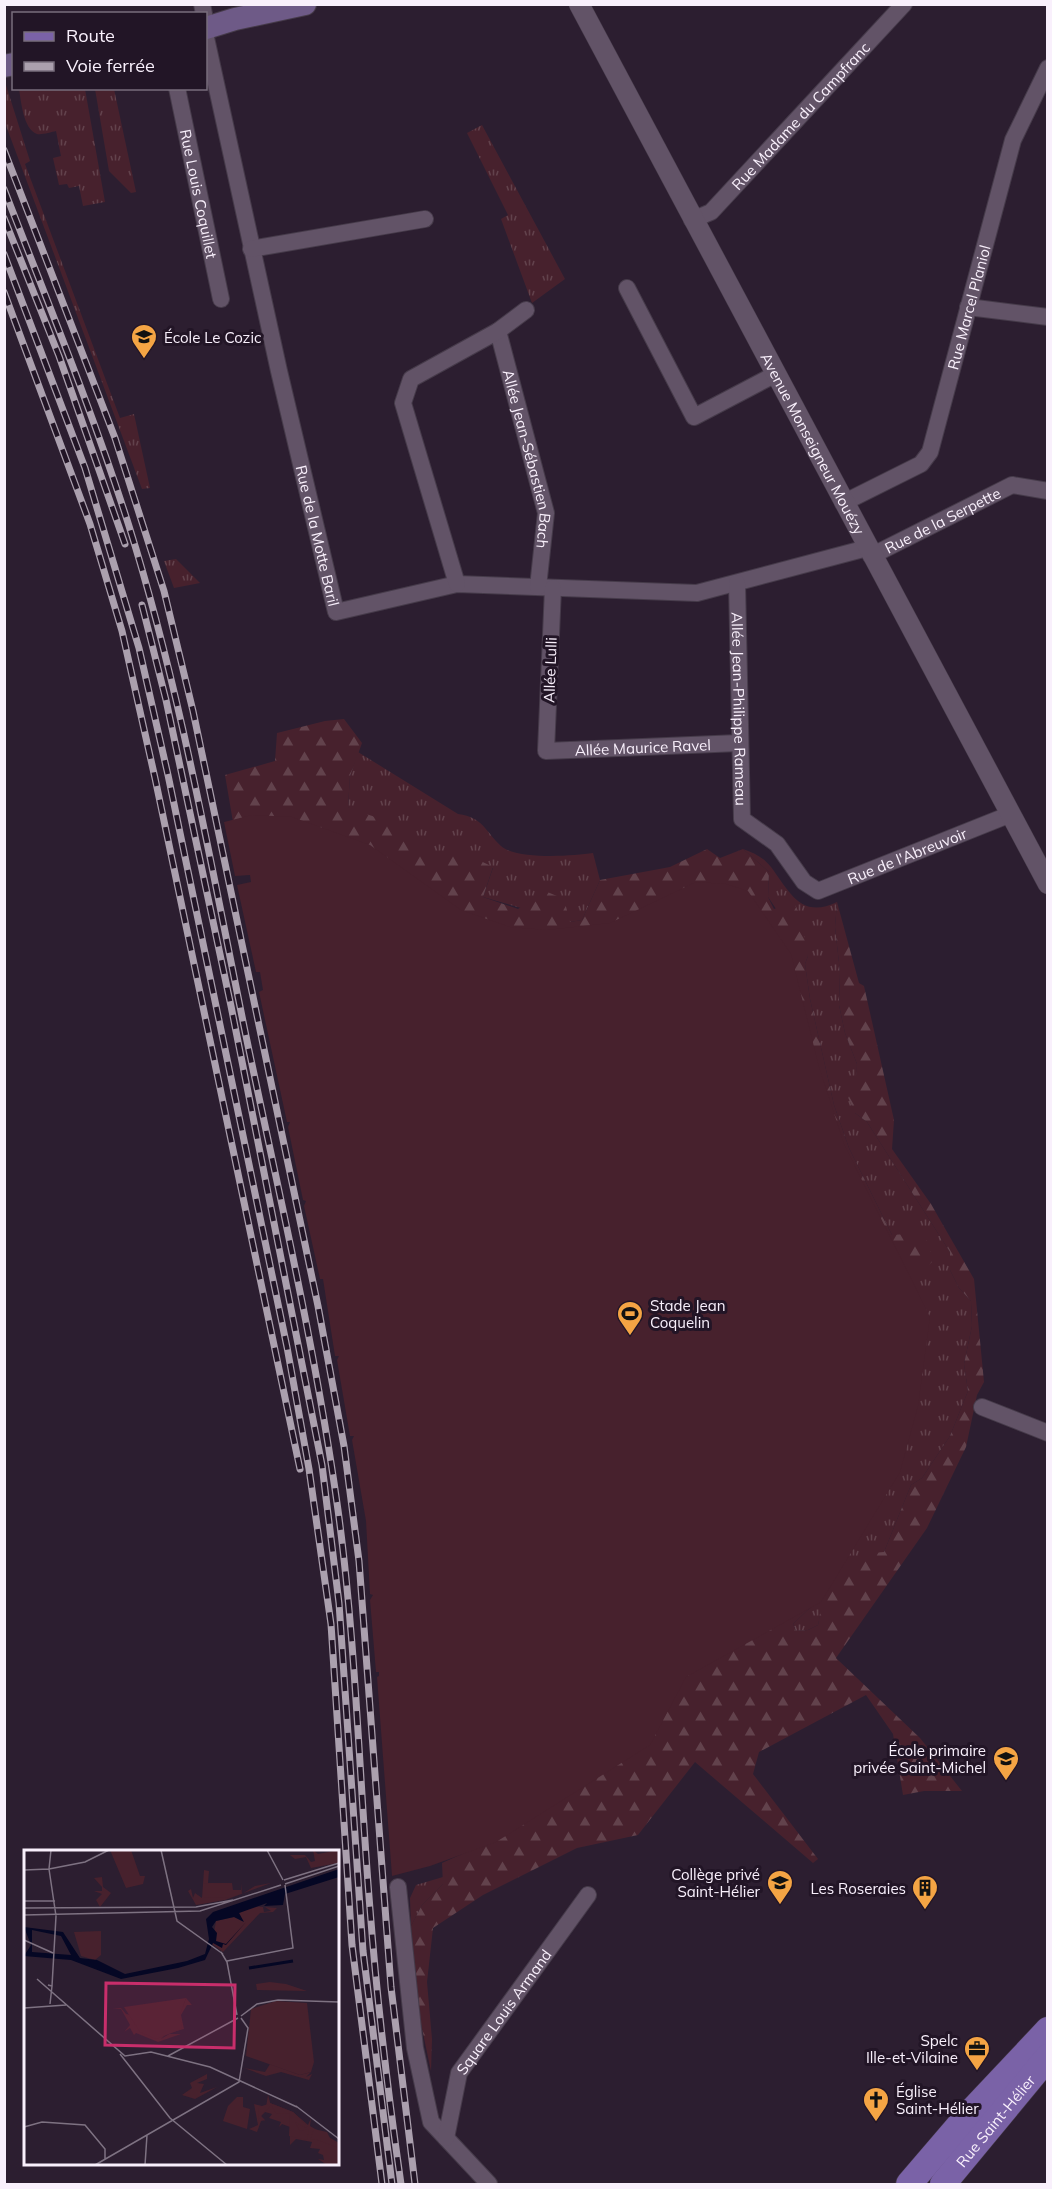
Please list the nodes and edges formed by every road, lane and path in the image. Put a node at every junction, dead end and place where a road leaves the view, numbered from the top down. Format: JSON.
{"nodes":[{"id":1,"x":231,"y":4,"type":"edge"},
{"id":2,"x":305,"y":4,"type":"edge"},
{"id":3,"x":579,"y":4,"type":"edge"},
{"id":4,"x":904,"y":4,"type":"edge"},
{"id":5,"x":207,"y":13,"type":"edge"},
{"id":6,"x":207,"y":28,"type":"edge"},
{"id":7,"x":207,"y":43,"type":"edge"},
{"id":8,"x":1047,"y":68,"type":"edge"},
{"id":9,"x":177,"y":90,"type":"edge"},
{"id":10,"x":425,"y":219,"type":"dead end"},
{"id":11,"x":692,"y":220,"type":"junction"},
{"id":12,"x":251,"y":249,"type":"junction"},
{"id":13,"x":627,"y":288,"type":"dead end"},
{"id":14,"x":221,"y":299,"type":"dead end"},
{"id":15,"x":968,"y":308,"type":"junction"},
{"id":16,"x":526,"y":310,"type":"dead end"},
{"id":17,"x":1047,"y":317,"type":"edge"},
{"id":18,"x":498,"y":331,"type":"junction"},
{"id":19,"x":774,"y":375,"type":"junction"},
{"id":20,"x":1047,"y":491,"type":"edge"},
{"id":21,"x":843,"y":503,"type":"junction"},
{"id":22,"x":869,"y":552,"type":"junction"},
{"id":23,"x":737,"y":583,"type":"junction"},
{"id":24,"x":457,"y":584,"type":"junction"},
{"id":25,"x":545,"y":588,"type":"junction"},
{"id":26,"x":739,"y":743,"type":"junction"},
{"id":27,"x":546,"y":752,"type":"joint"},
{"id":28,"x":1011,"y":814,"type":"junction"},
{"id":29,"x":804,"y":882,"type":"joint"},
{"id":30,"x":1047,"y":884,"type":"edge"},
{"id":31,"x":982,"y":1407,"type":"dead end"},
{"id":32,"x":1047,"y":1433,"type":"edge"},
{"id":33,"x":398,"y":1887,"type":"dead end"},
{"id":34,"x":588,"y":1895,"type":"dead end"},
{"id":35,"x":1047,"y":2030,"type":"edge"},
{"id":36,"x":1047,"y":2057,"type":"edge"},
{"id":37,"x":446,"y":2138,"type":"junction"},
{"id":38,"x":929,"y":2160,"type":"junction"},
{"id":39,"x":951,"y":2182,"type":"edge"},
{"id":40,"x":489,"y":2184,"type":"edge"},
{"id":41,"x":909,"y":2184,"type":"edge"}],
"edges":[{"from":1,"to":5,"type":"main road"},
{"from":2,"to":6,"type":"main road"},
{"from":3,"to":11,"type":"street","name":"Avenue Monseigneur Mouézy"},
{"from":4,"to":11,"type":"street","name":"Rue Madame du Campfranc"},
{"from":7,"to":12,"type":"street","name":"Rue de la Motte Baril"},
{"from":8,"to":15,"type":"street","name":"Rue Marcel Planiol"},
{"from":9,"to":14,"type":"street","name":"Rue Louis Coquillet"},
{"from":10,"to":12,"type":"street"},
{"from":11,"to":19,"type":"street","name":"Avenue Monseigneur Mouézy"},
{"from":12,"to":24,"type":"street","name":"Rue de la Motte Baril"},
{"from":13,"to":19,"type":"street"},
{"from":15,"to":17,"type":"street"},
{"from":15,"to":21,"type":"street","name":"Rue Marcel Planiol"},
{"from":16,"to":18,"type":"street"},
{"from":18,"to":24,"type":"street"},
{"from":18,"to":25,"type":"street","name":"Allée Jean-Sébastien Bach"},
{"from":19,"to":21,"type":"street","name":"Avenue Monseigneur Mouézy"},
{"from":20,"to":22,"type":"street","name":"Rue de la Serpette"},
{"from":21,"to":22,"type":"street","name":"Avenue Monseigneur Mouézy"},
{"from":22,"to":23,"type":"street","name":"Rue de la Motte Baril"},
{"from":22,"to":28,"type":"street","name":"Avenue Monseigneur Mouézy"},
{"from":23,"to":25,"type":"street","name":"Rue de la Motte Baril"},
{"from":23,"to":26,"type":"street","name":"Allée Jean-Philippe Rameau"},
{"from":24,"to":25,"type":"street","name":"Rue de la Motte Baril"},
{"from":25,"to":27,"type":"street","name":"Allée Lulli"},
{"from":26,"to":27,"type":"street","name":"Allée Maurice Ravel"},
{"from":26,"to":29,"type":"street","name":"Allée Jean-Philippe Rameau"},
{"from":28,"to":29,"type":"street","name":"Rue de l'Abreuvoir"},
{"from":28,"to":30,"type":"street","name":"Avenue Monseigneur Mouézy"},
{"from":31,"to":32,"type":"street"},
{"from":33,"to":37,"type":"street"},
{"from":34,"to":37,"type":"street","name":"Square Louis Armand"},
{"from":35,"to":38,"type":"main road","name":"Rue Saint-Hélier"},
{"from":36,"to":39,"type":"main road","name":"Rue Saint-Hélier"},
{"from":37,"to":40,"type":"street"},
{"from":38,"to":39,"type":"street"},
{"from":38,"to":41,"type":"main road","name":"Rue Saint-Hélier"}]}
